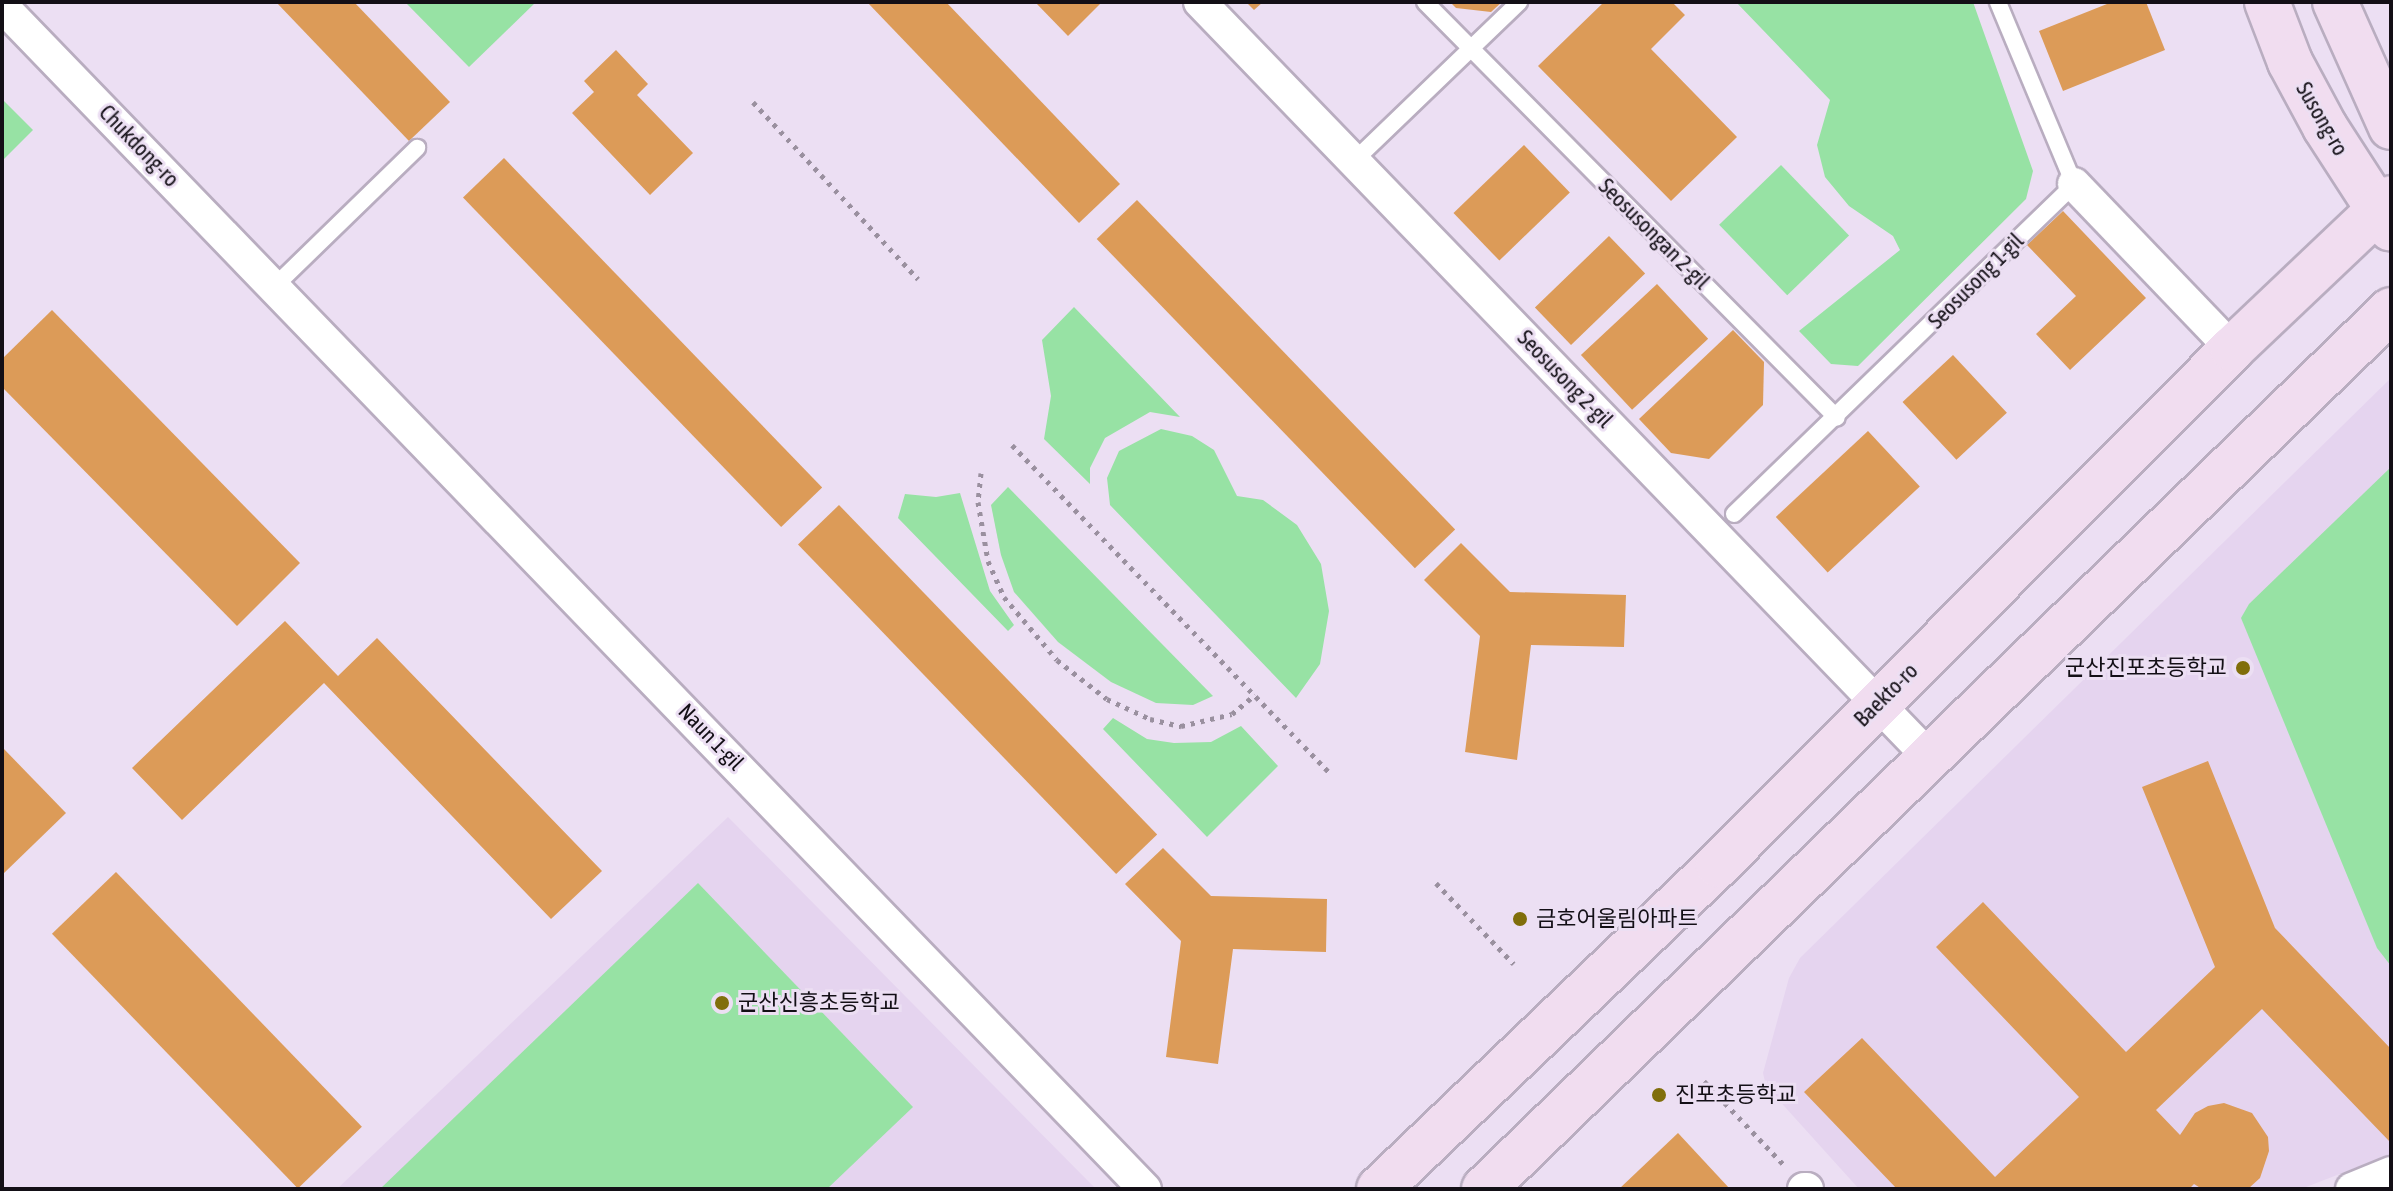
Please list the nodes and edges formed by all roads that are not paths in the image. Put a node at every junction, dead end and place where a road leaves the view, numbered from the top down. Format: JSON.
{"nodes":[{"id":1,"x":1200,"y":2,"type":"edge"},
{"id":2,"x":1425,"y":2,"type":"edge"},
{"id":3,"x":1519,"y":2,"type":"edge"},
{"id":4,"x":1998,"y":2,"type":"edge"},
{"id":5,"x":2267,"y":2,"type":"edge"},
{"id":6,"x":2337,"y":2,"type":"edge"},
{"id":7,"x":2,"y":6,"type":"edge"},
{"id":8,"x":1470,"y":49,"type":"junction"},
{"id":9,"x":2391,"y":56,"type":"edge"},
{"id":10,"x":2391,"y":127,"type":"edge"},
{"id":11,"x":417,"y":148,"type":"dead end"},
{"id":12,"x":1355,"y":160,"type":"junction"},
{"id":13,"x":2074,"y":184,"type":"junction"},
{"id":14,"x":2387,"y":212,"type":"edge"},
{"id":15,"x":276,"y":285,"type":"junction"},
{"id":16,"x":2391,"y":310,"type":"edge"},
{"id":17,"x":2232,"y":349,"type":"junction"},
{"id":18,"x":1837,"y":418,"type":"junction"},
{"id":19,"x":1734,"y":514,"type":"dead end"},
{"id":20,"x":1876,"y":704,"type":"junction"},
{"id":21,"x":1929,"y":757,"type":"junction"},
{"id":22,"x":2391,"y":1173,"type":"edge"},
{"id":23,"x":1145,"y":1189,"type":"edge"},
{"id":24,"x":1379,"y":1189,"type":"edge"},
{"id":25,"x":1484,"y":1189,"type":"edge"},
{"id":26,"x":2352,"y":1189,"type":"edge"}],
"edges":[{"from":1,"to":12,"type":"street","name":"Seosusong 2-gil"},
{"from":2,"to":8,"type":"lane","name":"Seosusongan 2-gil"},
{"from":3,"to":8,"type":"lane"},
{"from":4,"to":13,"type":"lane"},
{"from":5,"to":14,"type":"street","name":"Susong-ro"},
{"from":6,"to":9,"type":"street"},
{"from":6,"to":10,"type":"street"},
{"from":7,"to":15,"type":"street","name":"Chukdong-ro"},
{"from":8,"to":12,"type":"lane"},
{"from":8,"to":18,"type":"lane","name":"Seosusongan 2-gil"},
{"from":11,"to":15,"type":"lane"},
{"from":12,"to":20,"type":"street","name":"Seosusong 2-gil"},
{"from":13,"to":17,"type":"street"},
{"from":13,"to":18,"type":"lane","name":"Seosusong 1-gil"},
{"from":14,"to":17,"type":"street","name":"Baekto-ro"},
{"from":15,"to":23,"type":"street","name":"Naun 1-gil"},
{"from":16,"to":21,"type":"street"},
{"from":17,"to":20,"type":"street","name":"Baekto-ro"},
{"from":18,"to":19,"type":"lane","name":"Seosusong 1-gil"},
{"from":20,"to":21,"type":"street","name":"Seosusong 2-gil"},
{"from":20,"to":24,"type":"street","name":"Baekto-ro"},
{"from":21,"to":25,"type":"street"},
{"from":22,"to":26,"type":"street"}]}
